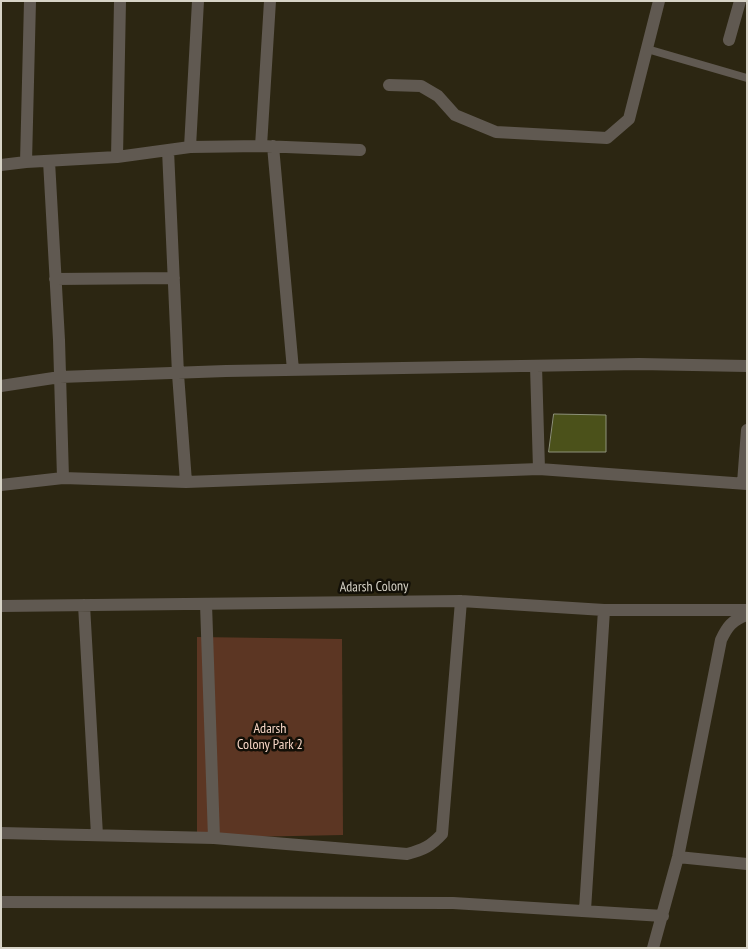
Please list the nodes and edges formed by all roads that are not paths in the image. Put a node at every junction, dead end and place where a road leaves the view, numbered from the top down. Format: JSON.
{"nodes":[{"id":1,"x":30,"y":1,"type":"edge"},
{"id":2,"x":120,"y":1,"type":"edge"},
{"id":3,"x":198,"y":1,"type":"edge"},
{"id":4,"x":270,"y":1,"type":"edge"},
{"id":5,"x":659,"y":1,"type":"edge"},
{"id":6,"x":740,"y":1,"type":"edge"},
{"id":7,"x":729,"y":40,"type":"dead end"},
{"id":8,"x":647,"y":49,"type":"junction"},
{"id":9,"x":747,"y":78,"type":"edge"},
{"id":10,"x":389,"y":85,"type":"dead end"},
{"id":11,"x":267,"y":146,"type":"junction"},
{"id":12,"x":190,"y":147,"type":"junction"},
{"id":13,"x":168,"y":150,"type":"junction"},
{"id":14,"x":360,"y":150,"type":"dead end"},
{"id":15,"x":117,"y":157,"type":"junction"},
{"id":16,"x":48,"y":161,"type":"junction"},
{"id":17,"x":26,"y":162,"type":"junction"},
{"id":18,"x":1,"y":165,"type":"edge"},
{"id":19,"x":174,"y":278,"type":"junction"},
{"id":20,"x":55,"y":279,"type":"junction"},
{"id":21,"x":536,"y":366,"type":"junction"},
{"id":22,"x":747,"y":366,"type":"edge"},
{"id":23,"x":293,"y":370,"type":"junction"},
{"id":24,"x":178,"y":374,"type":"junction"},
{"id":25,"x":60,"y":377,"type":"junction"},
{"id":26,"x":1,"y":386,"type":"edge"},
{"id":27,"x":747,"y":430,"type":"edge"},
{"id":28,"x":539,"y":469,"type":"junction"},
{"id":29,"x":63,"y":478,"type":"junction"},
{"id":30,"x":186,"y":482,"type":"junction"},
{"id":31,"x":745,"y":483,"type":"edge"},
{"id":32,"x":1,"y":485,"type":"edge"},
{"id":33,"x":461,"y":601,"type":"junction"},
{"id":34,"x":206,"y":604,"type":"junction"},
{"id":35,"x":84,"y":605,"type":"junction"},
{"id":36,"x":1,"y":606,"type":"edge"},
{"id":37,"x":604,"y":610,"type":"junction"},
{"id":38,"x":747,"y":610,"type":"edge"},
{"id":39,"x":747,"y":615,"type":"edge"},
{"id":40,"x":1,"y":833,"type":"edge"},
{"id":41,"x":97,"y":835,"type":"junction"},
{"id":42,"x":214,"y":838,"type":"junction"},
{"id":43,"x":678,"y":856,"type":"junction"},
{"id":44,"x":747,"y":864,"type":"edge"},
{"id":45,"x":1,"y":902,"type":"edge"},
{"id":46,"x":586,"y":910,"type":"junction"},
{"id":47,"x":663,"y":916,"type":"junction"},
{"id":48,"x":653,"y":948,"type":"edge"}],
"edges":[{"from":1,"to":17,"type":"street"},
{"from":2,"to":15,"type":"street"},
{"from":3,"to":12,"type":"street"},
{"from":4,"to":11,"type":"street"},
{"from":5,"to":8,"type":"street"},
{"from":6,"to":7,"type":"street"},
{"from":8,"to":9,"type":"lane"},
{"from":8,"to":10,"type":"street"},
{"from":11,"to":12,"type":"street"},
{"from":11,"to":14,"type":"street"},
{"from":11,"to":23,"type":"street"},
{"from":12,"to":13,"type":"street"},
{"from":13,"to":15,"type":"street"},
{"from":13,"to":19,"type":"street"},
{"from":15,"to":16,"type":"street"},
{"from":16,"to":17,"type":"street"},
{"from":16,"to":20,"type":"street"},
{"from":17,"to":18,"type":"street"},
{"from":19,"to":20,"type":"street"},
{"from":19,"to":24,"type":"street"},
{"from":20,"to":25,"type":"street"},
{"from":21,"to":22,"type":"street"},
{"from":21,"to":23,"type":"street"},
{"from":21,"to":28,"type":"street"},
{"from":23,"to":24,"type":"street"},
{"from":24,"to":25,"type":"street"},
{"from":24,"to":30,"type":"street"},
{"from":25,"to":26,"type":"street"},
{"from":25,"to":29,"type":"street"},
{"from":27,"to":31,"type":"street"},
{"from":28,"to":30,"type":"street"},
{"from":28,"to":31,"type":"street"},
{"from":29,"to":30,"type":"street"},
{"from":29,"to":32,"type":"street"},
{"from":33,"to":34,"type":"street","name":"Adarsh Colony"},
{"from":33,"to":37,"type":"street","name":"Adarsh Colony"},
{"from":33,"to":42,"type":"street"},
{"from":34,"to":35,"type":"street","name":"Adarsh Colony"},
{"from":34,"to":42,"type":"street"},
{"from":35,"to":36,"type":"street","name":"Adarsh Colony"},
{"from":35,"to":41,"type":"street"},
{"from":37,"to":38,"type":"street","name":"Adarsh Colony"},
{"from":37,"to":46,"type":"street"},
{"from":39,"to":43,"type":"street"},
{"from":40,"to":41,"type":"street"},
{"from":41,"to":42,"type":"street"},
{"from":43,"to":44,"type":"street"},
{"from":43,"to":47,"type":"street"},
{"from":45,"to":46,"type":"street"},
{"from":46,"to":47,"type":"street"},
{"from":47,"to":48,"type":"street"}]}
